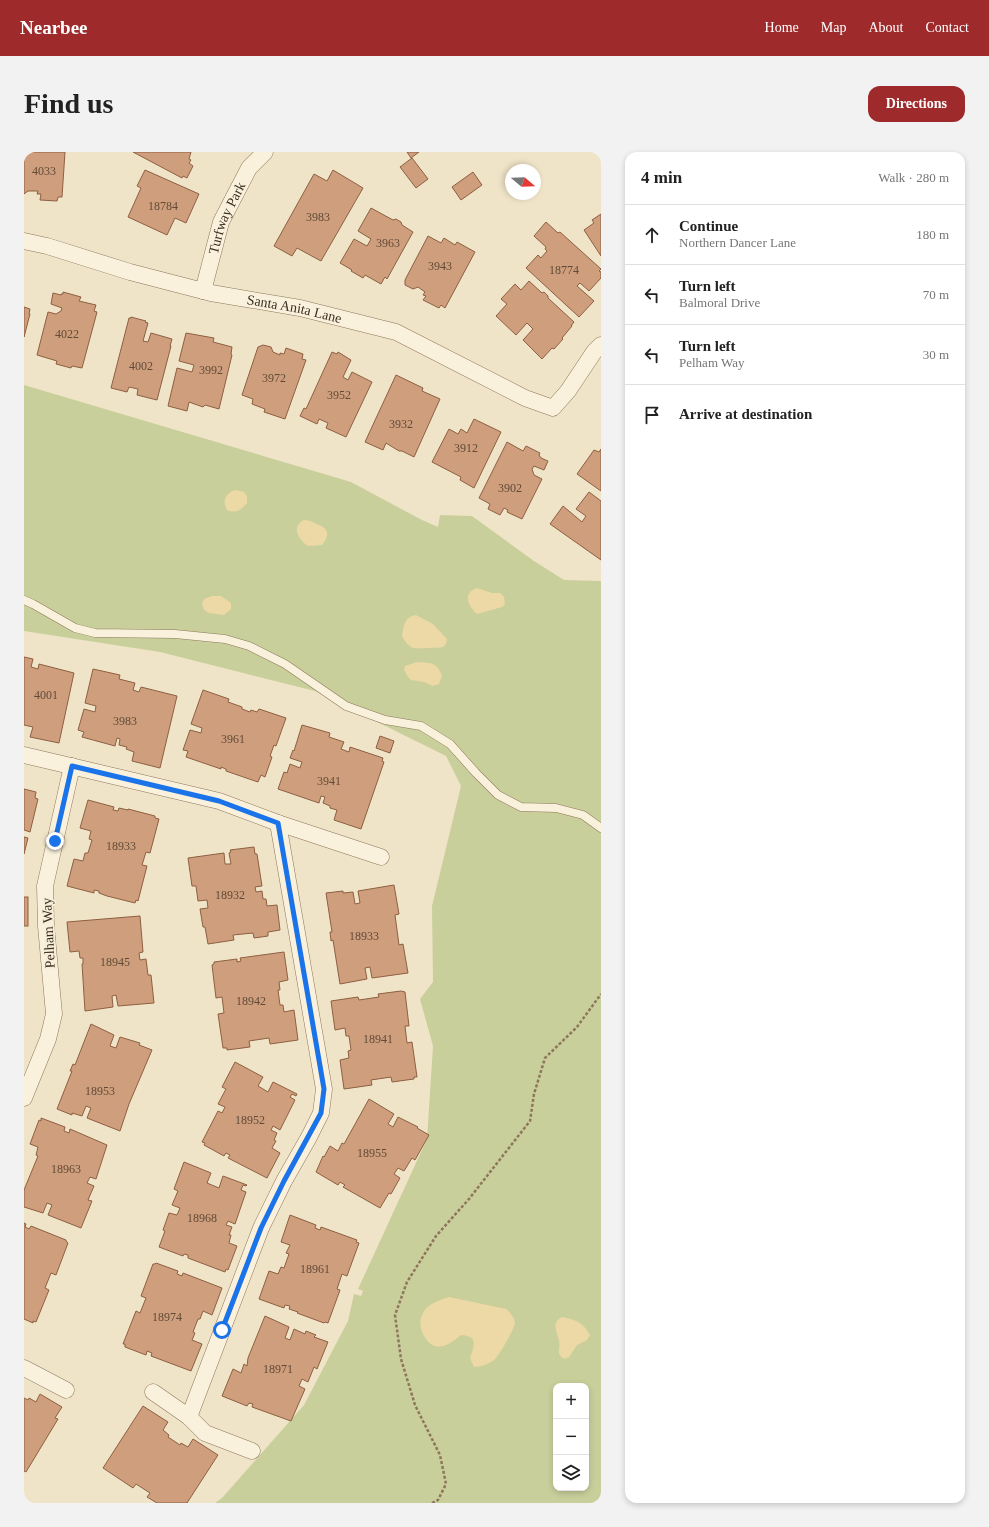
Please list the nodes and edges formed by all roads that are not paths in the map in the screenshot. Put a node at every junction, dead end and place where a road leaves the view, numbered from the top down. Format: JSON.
{"nodes":[{"id":1,"x":265,"y":152,"type":"edge"},
{"id":2,"x":24,"y":241,"type":"edge"},
{"id":3,"x":203,"y":291,"type":"junction"},
{"id":4,"x":601,"y":345,"type":"edge"},
{"id":5,"x":24,"y":600,"type":"edge"},
{"id":6,"x":24,"y":755,"type":"edge"},
{"id":7,"x":72,"y":766,"type":"junction"},
{"id":8,"x":278,"y":823,"type":"junction"},
{"id":9,"x":601,"y":828,"type":"edge"},
{"id":10,"x":381,"y":857,"type":"dead end"},
{"id":11,"x":24,"y":1098,"type":"edge"},
{"id":12,"x":24,"y":1368,"type":"edge"},
{"id":13,"x":66,"y":1390,"type":"dead end"},
{"id":14,"x":153,"y":1392,"type":"dead end"},
{"id":15,"x":189,"y":1417,"type":"junction"},
{"id":16,"x":252,"y":1451,"type":"dead end"}],
"edges":[{"from":1,"to":3,"type":"street","name":"Turfway Park"},
{"from":2,"to":3,"type":"street","name":"Santa Anita Lane"},
{"from":3,"to":4,"type":"street","name":"Santa Anita Lane"},
{"from":5,"to":9,"type":"lane"},
{"from":6,"to":7,"type":"street"},
{"from":7,"to":8,"type":"street"},
{"from":7,"to":11,"type":"street","name":"Pelham Way"},
{"from":8,"to":10,"type":"street"},
{"from":8,"to":15,"type":"street"},
{"from":12,"to":13,"type":"street"},
{"from":14,"to":15,"type":"street"},
{"from":15,"to":16,"type":"street"}]}
